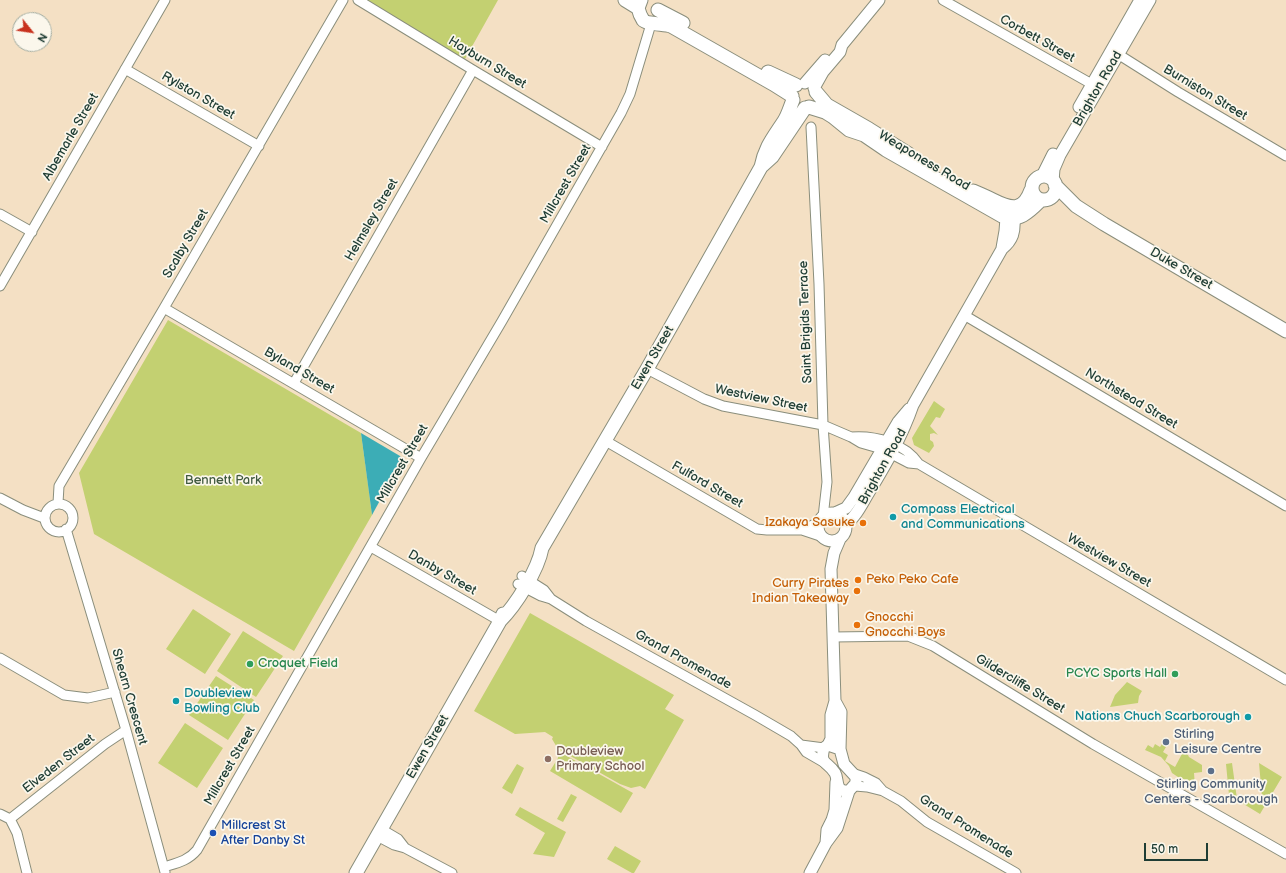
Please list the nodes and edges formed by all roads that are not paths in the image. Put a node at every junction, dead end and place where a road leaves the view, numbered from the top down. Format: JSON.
{"nodes":[{"id":1,"x":165,"y":0,"type":"edge"},
{"id":2,"x":344,"y":0,"type":"edge"},
{"id":3,"x":358,"y":0,"type":"edge"},
{"id":4,"x":625,"y":0,"type":"edge"},
{"id":5,"x":879,"y":0,"type":"edge"},
{"id":6,"x":943,"y":0,"type":"edge"},
{"id":7,"x":1140,"y":0,"type":"edge"},
{"id":8,"x":1150,"y":0,"type":"edge"},
{"id":9,"x":639,"y":4,"type":"edge"},
{"id":10,"x":655,"y":5,"type":"edge"},
{"id":11,"x":650,"y":22,"type":"junction"},
{"id":12,"x":1115,"y":52,"type":"junction"},
{"id":13,"x":125,"y":69,"type":"junction"},
{"id":14,"x":473,"y":70,"type":"junction"},
{"id":15,"x":1095,"y":86,"type":"junction"},
{"id":16,"x":803,"y":91,"type":"junction"},
{"id":17,"x":807,"y":107,"type":"junction"},
{"id":18,"x":811,"y":126,"type":"dead end"},
{"id":19,"x":259,"y":146,"type":"junction"},
{"id":20,"x":602,"y":146,"type":"junction"},
{"id":21,"x":1286,"y":156,"type":"edge"},
{"id":22,"x":761,"y":167,"type":"junction"},
{"id":23,"x":1050,"y":181,"type":"junction"},
{"id":24,"x":1031,"y":190,"type":"junction"},
{"id":25,"x":1045,"y":200,"type":"junction"},
{"id":26,"x":1076,"y":206,"type":"junction"},
{"id":27,"x":0,"y":214,"type":"edge"},
{"id":28,"x":1010,"y":214,"type":"junction"},
{"id":29,"x":32,"y":232,"type":"junction"},
{"id":30,"x":0,"y":286,"type":"edge"},
{"id":31,"x":164,"y":308,"type":"junction"},
{"id":32,"x":964,"y":315,"type":"junction"},
{"id":33,"x":1286,"y":331,"type":"edge"},
{"id":34,"x":647,"y":369,"type":"junction"},
{"id":35,"x":294,"y":383,"type":"junction"},
{"id":36,"x":823,"y":425,"type":"junction"},
{"id":37,"x":604,"y":440,"type":"junction"},
{"id":38,"x":889,"y":447,"type":"junction"},
{"id":39,"x":421,"y":458,"type":"junction"},
{"id":40,"x":0,"y":498,"type":"edge"},
{"id":41,"x":58,"y":503,"type":"junction"},
{"id":42,"x":1286,"y":506,"type":"edge"},
{"id":43,"x":835,"y":513,"type":"junction"},
{"id":44,"x":44,"y":518,"type":"junction"},
{"id":45,"x":821,"y":519,"type":"junction"},
{"id":46,"x":846,"y":524,"type":"junction"},
{"id":47,"x":66,"y":529,"type":"junction"},
{"id":48,"x":802,"y":530,"type":"junction"},
{"id":49,"x":824,"y":538,"type":"junction"},
{"id":50,"x":840,"y":539,"type":"junction"},
{"id":51,"x":370,"y":547,"type":"junction"},
{"id":52,"x":831,"y":569,"type":"junction"},
{"id":53,"x":523,"y":582,"type":"junction"},
{"id":54,"x":500,"y":621,"type":"junction"},
{"id":55,"x":833,"y":637,"type":"junction"},
{"id":56,"x":0,"y":658,"type":"edge"},
{"id":57,"x":1286,"y":680,"type":"edge"},
{"id":58,"x":115,"y":692,"type":"junction"},
{"id":59,"x":835,"y":701,"type":"junction"},
{"id":60,"x":126,"y":730,"type":"junction"},
{"id":61,"x":802,"y":745,"type":"junction"},
{"id":62,"x":826,"y":747,"type":"junction"},
{"id":63,"x":840,"y":749,"type":"junction"},
{"id":64,"x":825,"y":764,"type":"junction"},
{"id":65,"x":854,"y":774,"type":"junction"},
{"id":66,"x":836,"y":782,"type":"junction"},
{"id":67,"x":852,"y":788,"type":"junction"},
{"id":68,"x":883,"y":791,"type":"junction"},
{"id":69,"x":0,"y":814,"type":"edge"},
{"id":70,"x":10,"y":819,"type":"junction"},
{"id":71,"x":379,"y":832,"type":"junction"},
{"id":72,"x":826,"y":844,"type":"junction"},
{"id":73,"x":1286,"y":854,"type":"edge"},
{"id":74,"x":164,"y":870,"type":"edge"},
{"id":75,"x":27,"y":873,"type":"edge"},
{"id":76,"x":356,"y":873,"type":"edge"},
{"id":77,"x":452,"y":873,"type":"edge"},
{"id":78,"x":810,"y":873,"type":"edge"},
{"id":79,"x":1016,"y":873,"type":"edge"}],
"edges":[{"from":1,"to":13,"type":"street","name":"Albemarle Street"},
{"from":2,"to":19,"type":"street","name":"Scalby Street"},
{"from":3,"to":14,"type":"street","name":"Hayburn Street"},
{"from":4,"to":9,"type":"main road"},
{"from":5,"to":16,"type":"street","name":"Ewen Street"},
{"from":6,"to":15,"type":"street","name":"Corbett Street"},
{"from":7,"to":12,"type":"street","name":"Brighton Road"},
{"from":8,"to":12,"type":"street","name":"Brighton Road"},
{"from":9,"to":11,"type":"main road"},
{"from":10,"to":11,"type":"main road"},
{"from":10,"to":16,"type":"main road","name":"Weaponess Road"},
{"from":11,"to":16,"type":"main road","name":"Weaponess Road"},
{"from":11,"to":20,"type":"street","name":"Millcrest Street"},
{"from":12,"to":15,"type":"street","name":"Brighton Road"},
{"from":12,"to":21,"type":"street","name":"Burniston Street"},
{"from":13,"to":19,"type":"street","name":"Rylston Street"},
{"from":13,"to":29,"type":"street","name":"Albemarle Street"},
{"from":14,"to":20,"type":"street","name":"Hayburn Street"},
{"from":14,"to":35,"type":"street","name":"Helmsley Street"},
{"from":15,"to":23,"type":"street","name":"Brighton Road"},
{"from":16,"to":17,"type":"main road","name":"Weaponess Road"},
{"from":16,"to":17,"type":"main road","name":"Ewen Street"},
{"from":16,"to":22,"type":"main road","name":"Ewen Street"},
{"from":16,"to":28,"type":"main road","name":"Weaponess Road"},
{"from":17,"to":22,"type":"main road","name":"Ewen Street"},
{"from":17,"to":28,"type":"main road","name":"Weaponess Road"},
{"from":18,"to":36,"type":"street","name":"Saint Brigids Terrace"},
{"from":19,"to":31,"type":"street","name":"Scalby Street"},
{"from":20,"to":39,"type":"street","name":"Millcrest Street"},
{"from":22,"to":34,"type":"main road","name":"Ewen Street"},
{"from":23,"to":24,"type":"main road"},
{"from":23,"to":25,"type":"main road"},
{"from":23,"to":26,"type":"main road","name":"Duke Street"},
{"from":24,"to":25,"type":"main road"},
{"from":24,"to":28,"type":"main road"},
{"from":25,"to":26,"type":"main road","name":"Duke Street"},
{"from":25,"to":28,"type":"main road"},
{"from":26,"to":33,"type":"main road","name":"Duke Street"},
{"from":27,"to":29,"type":"street"},
{"from":28,"to":32,"type":"street","name":"Brighton Road"},
{"from":29,"to":30,"type":"street","name":"Albemarle Street"},
{"from":31,"to":35,"type":"street","name":"Byland Street"},
{"from":31,"to":41,"type":"street","name":"Scalby Street"},
{"from":32,"to":38,"type":"street","name":"Brighton Road"},
{"from":32,"to":42,"type":"street","name":"Northstead Street"},
{"from":34,"to":36,"type":"street","name":"Westview Street"},
{"from":34,"to":37,"type":"main road","name":"Ewen Street"},
{"from":35,"to":39,"type":"street","name":"Byland Street"},
{"from":36,"to":38,"type":"street","name":"Westview Street"},
{"from":36,"to":45,"type":"street","name":"Saint Brigids Terrace"},
{"from":37,"to":48,"type":"street","name":"Fulford Street"},
{"from":37,"to":53,"type":"main road","name":"Ewen Street"},
{"from":38,"to":43,"type":"street","name":"Brighton Road"},
{"from":38,"to":46,"type":"street","name":"Brighton Road"},
{"from":38,"to":57,"type":"street","name":"Westview Street"},
{"from":39,"to":51,"type":"street","name":"Millcrest Street"},
{"from":40,"to":44,"type":"street"},
{"from":41,"to":44,"type":"street"},
{"from":41,"to":47,"type":"street"},
{"from":43,"to":45,"type":"street"},
{"from":43,"to":46,"type":"street"},
{"from":44,"to":47,"type":"street"},
{"from":45,"to":48,"type":"street","name":"Fulford Street"},
{"from":45,"to":49,"type":"street"},
{"from":46,"to":50,"type":"street"},
{"from":47,"to":58,"type":"street","name":"Shearn Crescent"},
{"from":48,"to":49,"type":"street","name":"Fulford Street"},
{"from":49,"to":50,"type":"street"},
{"from":49,"to":52,"type":"street"},
{"from":50,"to":52,"type":"street"},
{"from":51,"to":54,"type":"street","name":"Danby Street"},
{"from":51,"to":74,"type":"street","name":"Millcrest Street"},
{"from":52,"to":55,"type":"street"},
{"from":53,"to":54,"type":"main road","name":"Ewen Street"},
{"from":53,"to":61,"type":"street","name":"Grand Promenade"},
{"from":54,"to":71,"type":"main road","name":"Ewen Street"},
{"from":55,"to":59,"type":"street"},
{"from":55,"to":73,"type":"street","name":"Gildercliffe Street"},
{"from":56,"to":58,"type":"street"},
{"from":58,"to":60,"type":"street","name":"Shearn Crescent"},
{"from":59,"to":62,"type":"street"},
{"from":59,"to":63,"type":"street"},
{"from":60,"to":70,"type":"street","name":"Elveden Street"},
{"from":60,"to":74,"type":"street","name":"Shearn Crescent"},
{"from":61,"to":62,"type":"street","name":"Grand Promenade"},
{"from":61,"to":64,"type":"street","name":"Grand Promenade"},
{"from":62,"to":63,"type":"street"},
{"from":62,"to":64,"type":"street"},
{"from":63,"to":65,"type":"street"},
{"from":64,"to":66,"type":"street"},
{"from":65,"to":67,"type":"street"},
{"from":65,"to":68,"type":"street","name":"Grand Promenade"},
{"from":66,"to":67,"type":"street"},
{"from":66,"to":72,"type":"street"},
{"from":67,"to":68,"type":"street","name":"Grand Promenade"},
{"from":67,"to":72,"type":"street"},
{"from":68,"to":79,"type":"street","name":"Grand Promenade"},
{"from":69,"to":70,"type":"street"},
{"from":70,"to":75,"type":"street"},
{"from":71,"to":76,"type":"main road","name":"Ewen Street"},
{"from":71,"to":77,"type":"street"},
{"from":72,"to":78,"type":"street"}]}
